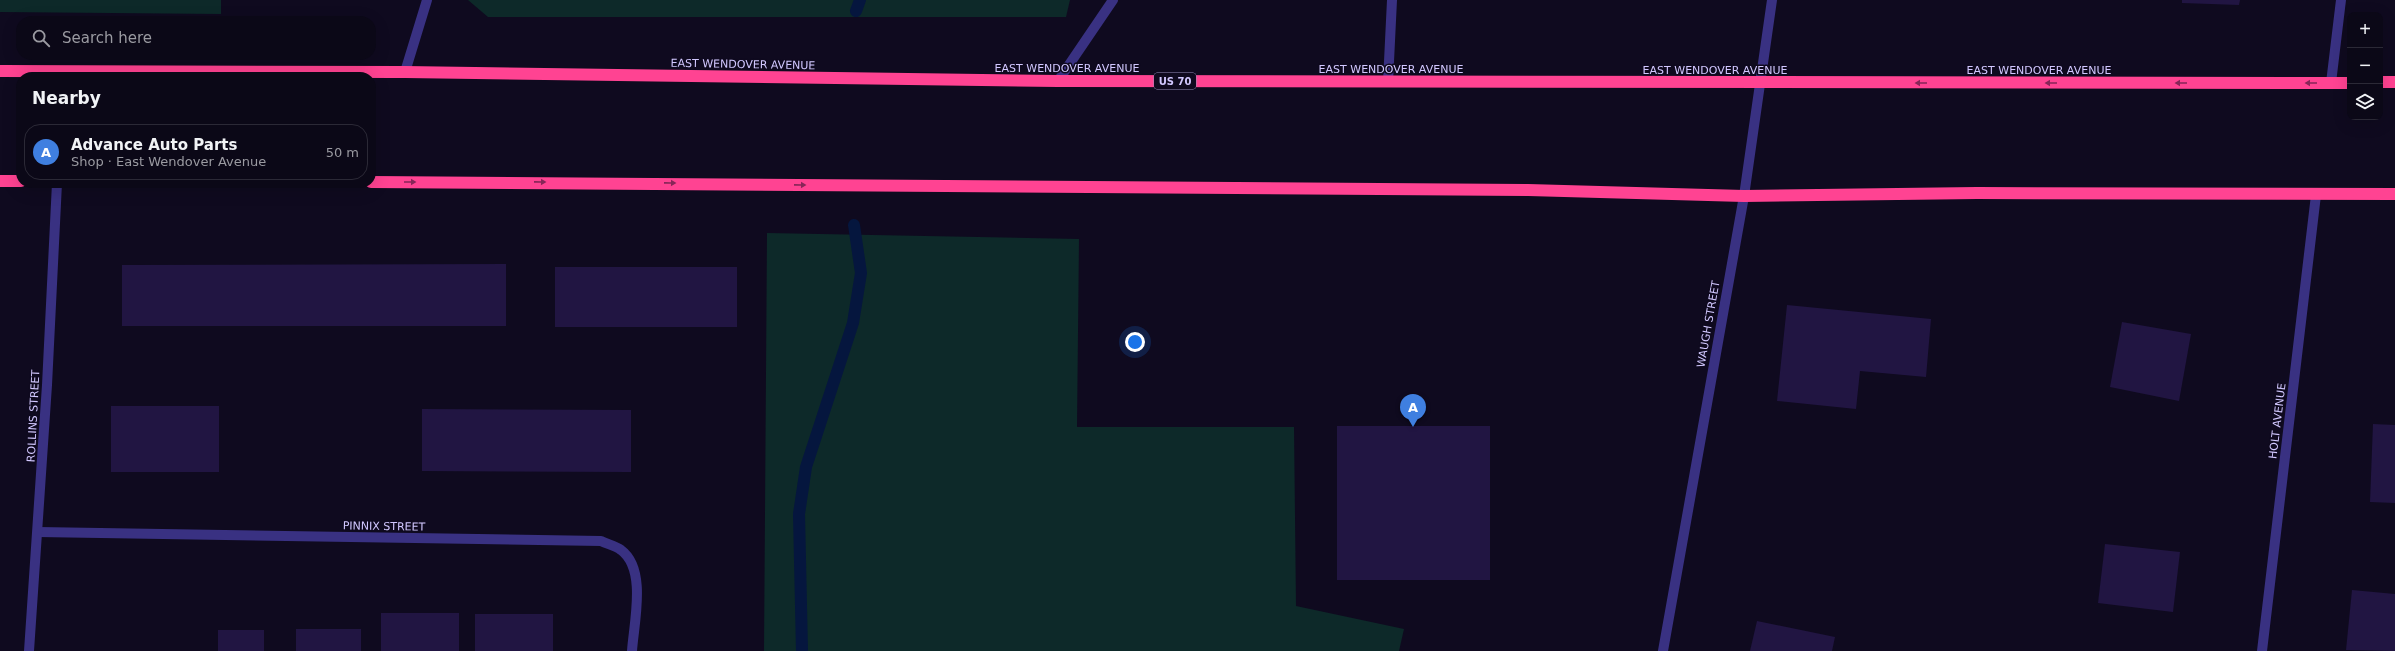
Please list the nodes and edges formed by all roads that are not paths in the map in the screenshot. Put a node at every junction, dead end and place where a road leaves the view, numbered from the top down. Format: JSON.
{"nodes":[{"id":1,"x":427,"y":0,"type":"edge"},
{"id":2,"x":1113,"y":0,"type":"edge"},
{"id":3,"x":1392,"y":0,"type":"edge"},
{"id":4,"x":1772,"y":0,"type":"edge"},
{"id":5,"x":2341,"y":0,"type":"edge"},
{"id":6,"x":0,"y":71,"type":"edge"},
{"id":7,"x":405,"y":72,"type":"junction"},
{"id":8,"x":1058,"y":81,"type":"junction"},
{"id":9,"x":1388,"y":82,"type":"junction"},
{"id":10,"x":2383,"y":82,"type":"edge"},
{"id":11,"x":2395,"y":82,"type":"edge"},
{"id":12,"x":1758,"y":83,"type":"junction"},
{"id":13,"x":2331,"y":83,"type":"junction"},
{"id":14,"x":2347,"y":83,"type":"edge"},
{"id":15,"x":0,"y":181,"type":"edge"},
{"id":16,"x":16,"y":181,"type":"edge"},
{"id":17,"x":376,"y":182,"type":"edge"},
{"id":18,"x":57,"y":188,"type":"edge"},
{"id":19,"x":2395,"y":194,"type":"edge"},
{"id":20,"x":2316,"y":195,"type":"junction"},
{"id":21,"x":1744,"y":196,"type":"junction"},
{"id":22,"x":38,"y":532,"type":"junction"},
{"id":23,"x":28,"y":651,"type":"edge"},
{"id":24,"x":632,"y":651,"type":"edge"},
{"id":25,"x":1663,"y":651,"type":"edge"},
{"id":26,"x":2262,"y":651,"type":"edge"}],
"edges":[{"from":1,"to":7,"type":"street"},
{"from":2,"to":8,"type":"street"},
{"from":3,"to":9,"type":"street"},
{"from":4,"to":12,"type":"street","name":"WAUGH STREET"},
{"from":5,"to":13,"type":"street"},
{"from":6,"to":7,"type":"highway","name":"EAST WENDOVER AVENUE","number":"US 70"},
{"from":7,"to":8,"type":"highway","name":"EAST WENDOVER AVENUE","number":"US 70"},
{"from":8,"to":9,"type":"highway","name":"EAST WENDOVER AVENUE","number":"US 70"},
{"from":9,"to":12,"type":"highway","name":"EAST WENDOVER AVENUE","number":"US 70"},
{"from":10,"to":11,"type":"highway"},
{"from":13,"to":12,"type":"highway","name":"EAST WENDOVER AVENUE","number":"US 70","one_way":true},
{"from":12,"to":21,"type":"street","name":"WAUGH STREET"},
{"from":13,"to":14,"type":"highway","name":"EAST WENDOVER AVENUE","number":"US 70"},
{"from":15,"to":16,"type":"highway"},
{"from":17,"to":21,"type":"highway","one_way":true},
{"from":18,"to":22,"type":"street","name":"ROLLINS STREET"},
{"from":19,"to":20,"type":"highway"},
{"from":20,"to":21,"type":"highway"},
{"from":20,"to":26,"type":"street","name":"HOLT AVENUE"},
{"from":21,"to":25,"type":"street","name":"WAUGH STREET"},
{"from":22,"to":23,"type":"street","name":"ROLLINS STREET"},
{"from":22,"to":24,"type":"street","name":"PINNIX STREET"}]}
